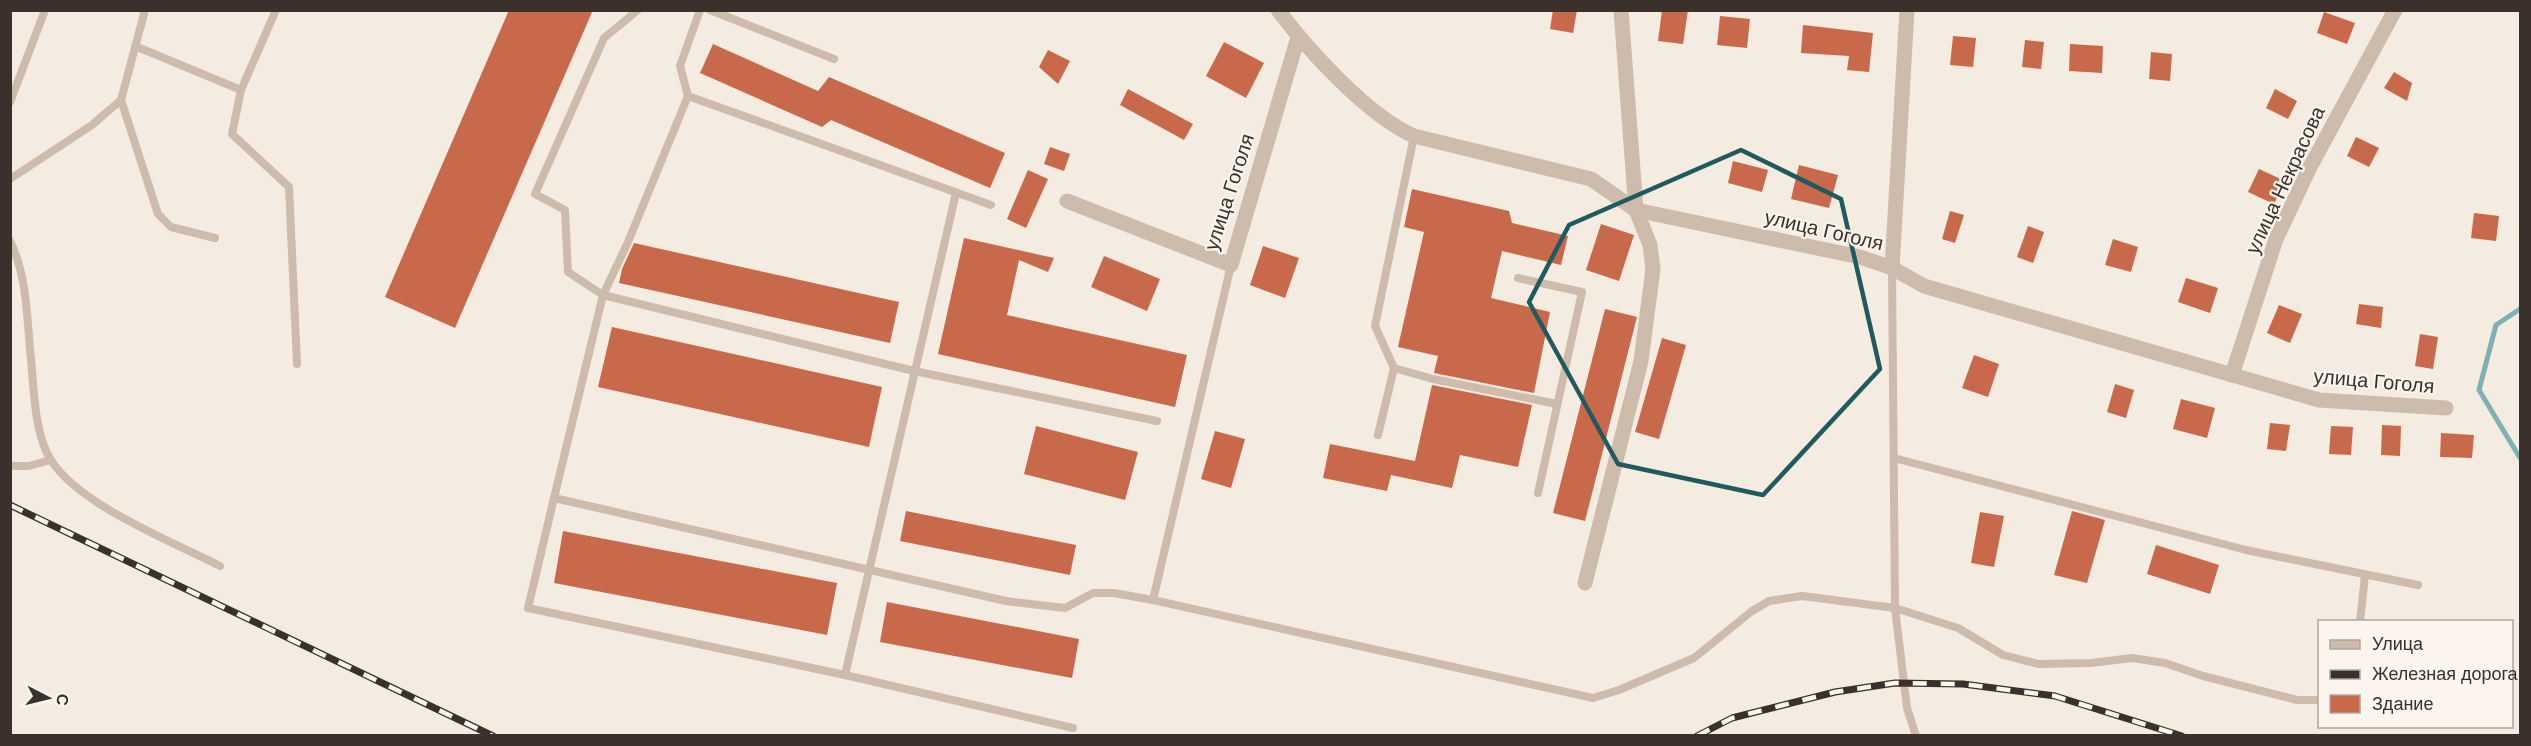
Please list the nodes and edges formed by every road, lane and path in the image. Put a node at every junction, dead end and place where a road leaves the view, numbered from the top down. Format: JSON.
{"nodes":[{"id":1,"x":45,"y":10,"type":"edge"},
{"id":2,"x":146,"y":10,"type":"edge"},
{"id":3,"x":276,"y":10,"type":"edge"},
{"id":4,"x":638,"y":10,"type":"edge"},
{"id":5,"x":700,"y":10,"type":"edge"},
{"id":6,"x":711,"y":10,"type":"edge"},
{"id":7,"x":1278,"y":10,"type":"edge"},
{"id":8,"x":1621,"y":10,"type":"edge"},
{"id":9,"x":1907,"y":10,"type":"edge"},
{"id":10,"x":2395,"y":10,"type":"edge"},
{"id":11,"x":1298,"y":37,"type":"junction"},
{"id":12,"x":135,"y":46,"type":"junction"},
{"id":13,"x":834,"y":59,"type":"dead end"},
{"id":14,"x":241,"y":90,"type":"junction"},
{"id":15,"x":688,"y":96,"type":"junction"},
{"id":16,"x":121,"y":100,"type":"junction"},
{"id":17,"x":10,"y":102,"type":"edge"},
{"id":18,"x":1414,"y":136,"type":"junction"},
{"id":19,"x":10,"y":179,"type":"edge"},
{"id":20,"x":956,"y":193,"type":"junction"},
{"id":21,"x":1067,"y":201,"type":"dead end"},
{"id":22,"x":991,"y":206,"type":"dead end"},
{"id":23,"x":1636,"y":210,"type":"junction"},
{"id":24,"x":215,"y":238,"type":"dead end"},
{"id":25,"x":10,"y":241,"type":"edge"},
{"id":26,"x":1231,"y":265,"type":"junction"},
{"id":27,"x":1892,"y":268,"type":"junction"},
{"id":28,"x":1518,"y":278,"type":"dead end"},
{"id":29,"x":603,"y":295,"type":"junction"},
{"id":30,"x":297,"y":364,"type":"dead end"},
{"id":31,"x":1394,"y":368,"type":"junction"},
{"id":32,"x":914,"y":371,"type":"junction"},
{"id":33,"x":2232,"y":375,"type":"junction"},
{"id":34,"x":1557,"y":404,"type":"junction"},
{"id":35,"x":2446,"y":408,"type":"dead end"},
{"id":36,"x":1157,"y":422,"type":"dead end"},
{"id":37,"x":1378,"y":435,"type":"dead end"},
{"id":38,"x":1894,"y":458,"type":"junction"},
{"id":39,"x":51,"y":460,"type":"junction"},
{"id":40,"x":10,"y":466,"type":"edge"},
{"id":41,"x":1538,"y":493,"type":"dead end"},
{"id":42,"x":554,"y":498,"type":"junction"},
{"id":43,"x":220,"y":566,"type":"dead end"},
{"id":44,"x":868,"y":569,"type":"junction"},
{"id":45,"x":2365,"y":575,"type":"junction"},
{"id":46,"x":1585,"y":583,"type":"dead end"},
{"id":47,"x":2418,"y":585,"type":"dead end"},
{"id":48,"x":1153,"y":600,"type":"junction"},
{"id":49,"x":1896,"y":608,"type":"junction"},
{"id":50,"x":2360,"y":620,"type":"edge"},
{"id":51,"x":845,"y":675,"type":"junction"},
{"id":52,"x":2318,"y":700,"type":"edge"},
{"id":53,"x":1073,"y":728,"type":"dead end"},
{"id":54,"x":1916,"y":735,"type":"edge"}],
"edges":[{"from":1,"to":17,"type":"lane"},
{"from":2,"to":12,"type":"lane"},
{"from":3,"to":14,"type":"lane"},
{"from":4,"to":29,"type":"lane"},
{"from":5,"to":15,"type":"lane"},
{"from":6,"to":13,"type":"lane"},
{"from":7,"to":11,"type":"street","name":"улица Гоголя"},
{"from":8,"to":23,"type":"street"},
{"from":9,"to":27,"type":"street"},
{"from":10,"to":33,"type":"street","name":"улица Некрасова"},
{"from":11,"to":18,"type":"street","name":"улица Гоголя"},
{"from":11,"to":26,"type":"street","name":"улица Гоголя"},
{"from":12,"to":14,"type":"lane"},
{"from":12,"to":16,"type":"lane"},
{"from":14,"to":30,"type":"lane"},
{"from":15,"to":20,"type":"lane"},
{"from":15,"to":29,"type":"lane"},
{"from":16,"to":19,"type":"lane"},
{"from":16,"to":24,"type":"lane"},
{"from":18,"to":23,"type":"street","name":"улица Гоголя"},
{"from":18,"to":31,"type":"lane"},
{"from":20,"to":22,"type":"lane"},
{"from":20,"to":32,"type":"lane"},
{"from":21,"to":26,"type":"street","name":"улица Гоголя"},
{"from":23,"to":27,"type":"street","name":"улица Гоголя"},
{"from":23,"to":46,"type":"street"},
{"from":25,"to":39,"type":"lane"},
{"from":26,"to":48,"type":"lane"},
{"from":27,"to":33,"type":"street","name":"улица Гоголя"},
{"from":27,"to":38,"type":"lane"},
{"from":28,"to":34,"type":"lane"},
{"from":29,"to":32,"type":"lane"},
{"from":29,"to":42,"type":"lane"},
{"from":31,"to":34,"type":"lane"},
{"from":31,"to":37,"type":"lane"},
{"from":32,"to":36,"type":"lane"},
{"from":32,"to":44,"type":"lane"},
{"from":33,"to":35,"type":"street","name":"улица Гоголя"},
{"from":34,"to":41,"type":"lane"},
{"from":38,"to":45,"type":"lane"},
{"from":38,"to":49,"type":"lane"},
{"from":39,"to":40,"type":"lane"},
{"from":39,"to":43,"type":"lane"},
{"from":42,"to":44,"type":"lane"},
{"from":42,"to":51,"type":"lane"},
{"from":44,"to":48,"type":"lane"},
{"from":44,"to":51,"type":"lane"},
{"from":45,"to":47,"type":"lane"},
{"from":45,"to":50,"type":"lane"},
{"from":48,"to":49,"type":"lane"},
{"from":49,"to":52,"type":"lane"},
{"from":49,"to":54,"type":"lane"},
{"from":51,"to":53,"type":"lane"}]}
